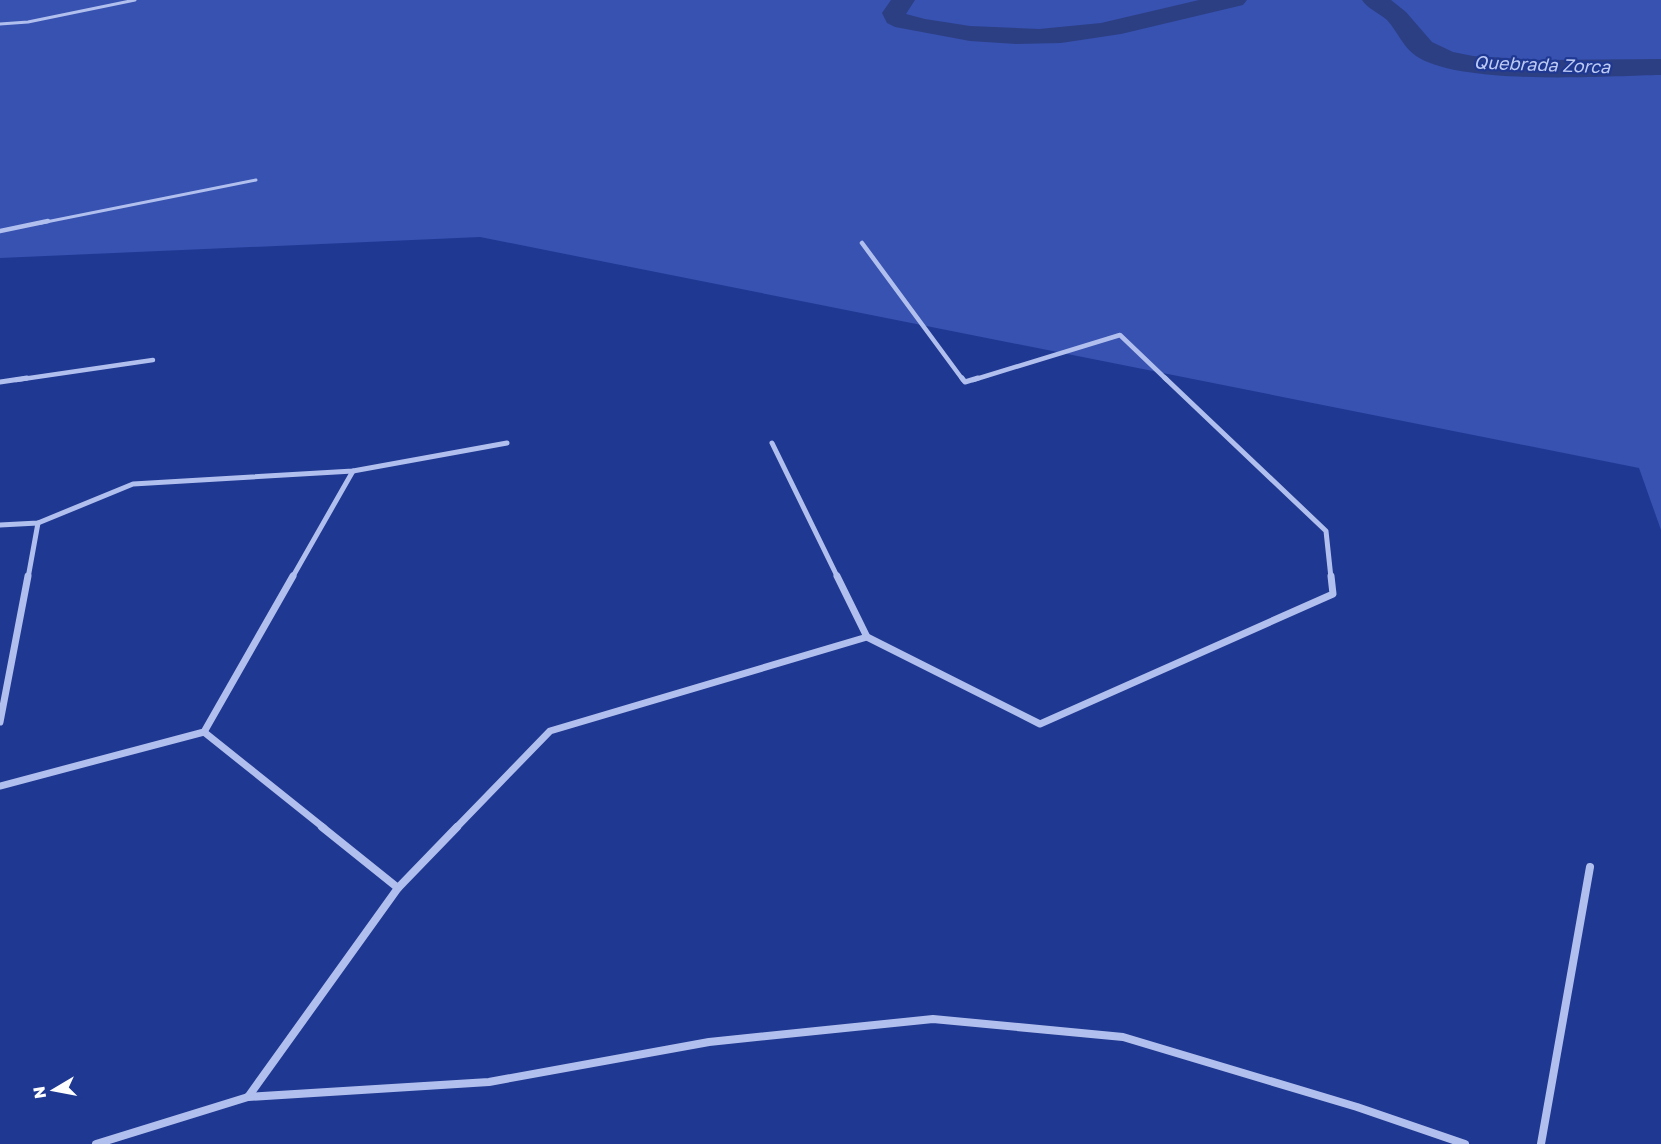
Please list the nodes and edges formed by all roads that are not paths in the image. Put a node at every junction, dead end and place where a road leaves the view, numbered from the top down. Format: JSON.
{"nodes":[{"id":1,"x":135,"y":0,"type":"edge"},
{"id":2,"x":0,"y":24,"type":"edge"},
{"id":3,"x":256,"y":180,"type":"dead end"},
{"id":4,"x":0,"y":231,"type":"edge"},
{"id":5,"x":862,"y":243,"type":"dead end"},
{"id":6,"x":153,"y":360,"type":"dead end"},
{"id":7,"x":0,"y":382,"type":"edge"},
{"id":8,"x":507,"y":443,"type":"dead end"},
{"id":9,"x":772,"y":443,"type":"dead end"},
{"id":10,"x":353,"y":471,"type":"junction"},
{"id":11,"x":38,"y":523,"type":"junction"},
{"id":12,"x":0,"y":525,"type":"edge"},
{"id":13,"x":867,"y":637,"type":"junction"},
{"id":14,"x":0,"y":722,"type":"edge"},
{"id":15,"x":204,"y":732,"type":"junction"},
{"id":16,"x":0,"y":786,"type":"edge"},
{"id":17,"x":1590,"y":867,"type":"dead end"},
{"id":18,"x":398,"y":888,"type":"junction"},
{"id":19,"x":248,"y":1097,"type":"junction"},
{"id":20,"x":96,"y":1144,"type":"edge"},
{"id":21,"x":1465,"y":1144,"type":"edge"},
{"id":22,"x":1542,"y":1144,"type":"edge"}],
"edges":[{"from":1,"to":2,"type":"street"},
{"from":3,"to":4,"type":"street"},
{"from":5,"to":13,"type":"street"},
{"from":6,"to":7,"type":"street"},
{"from":8,"to":10,"type":"street"},
{"from":9,"to":13,"type":"street"},
{"from":10,"to":11,"type":"street"},
{"from":10,"to":15,"type":"street"},
{"from":11,"to":12,"type":"street"},
{"from":11,"to":14,"type":"street"},
{"from":13,"to":18,"type":"street"},
{"from":15,"to":16,"type":"street"},
{"from":15,"to":18,"type":"street"},
{"from":17,"to":22,"type":"street"},
{"from":18,"to":19,"type":"street"},
{"from":19,"to":20,"type":"street"},
{"from":19,"to":21,"type":"street"}]}
